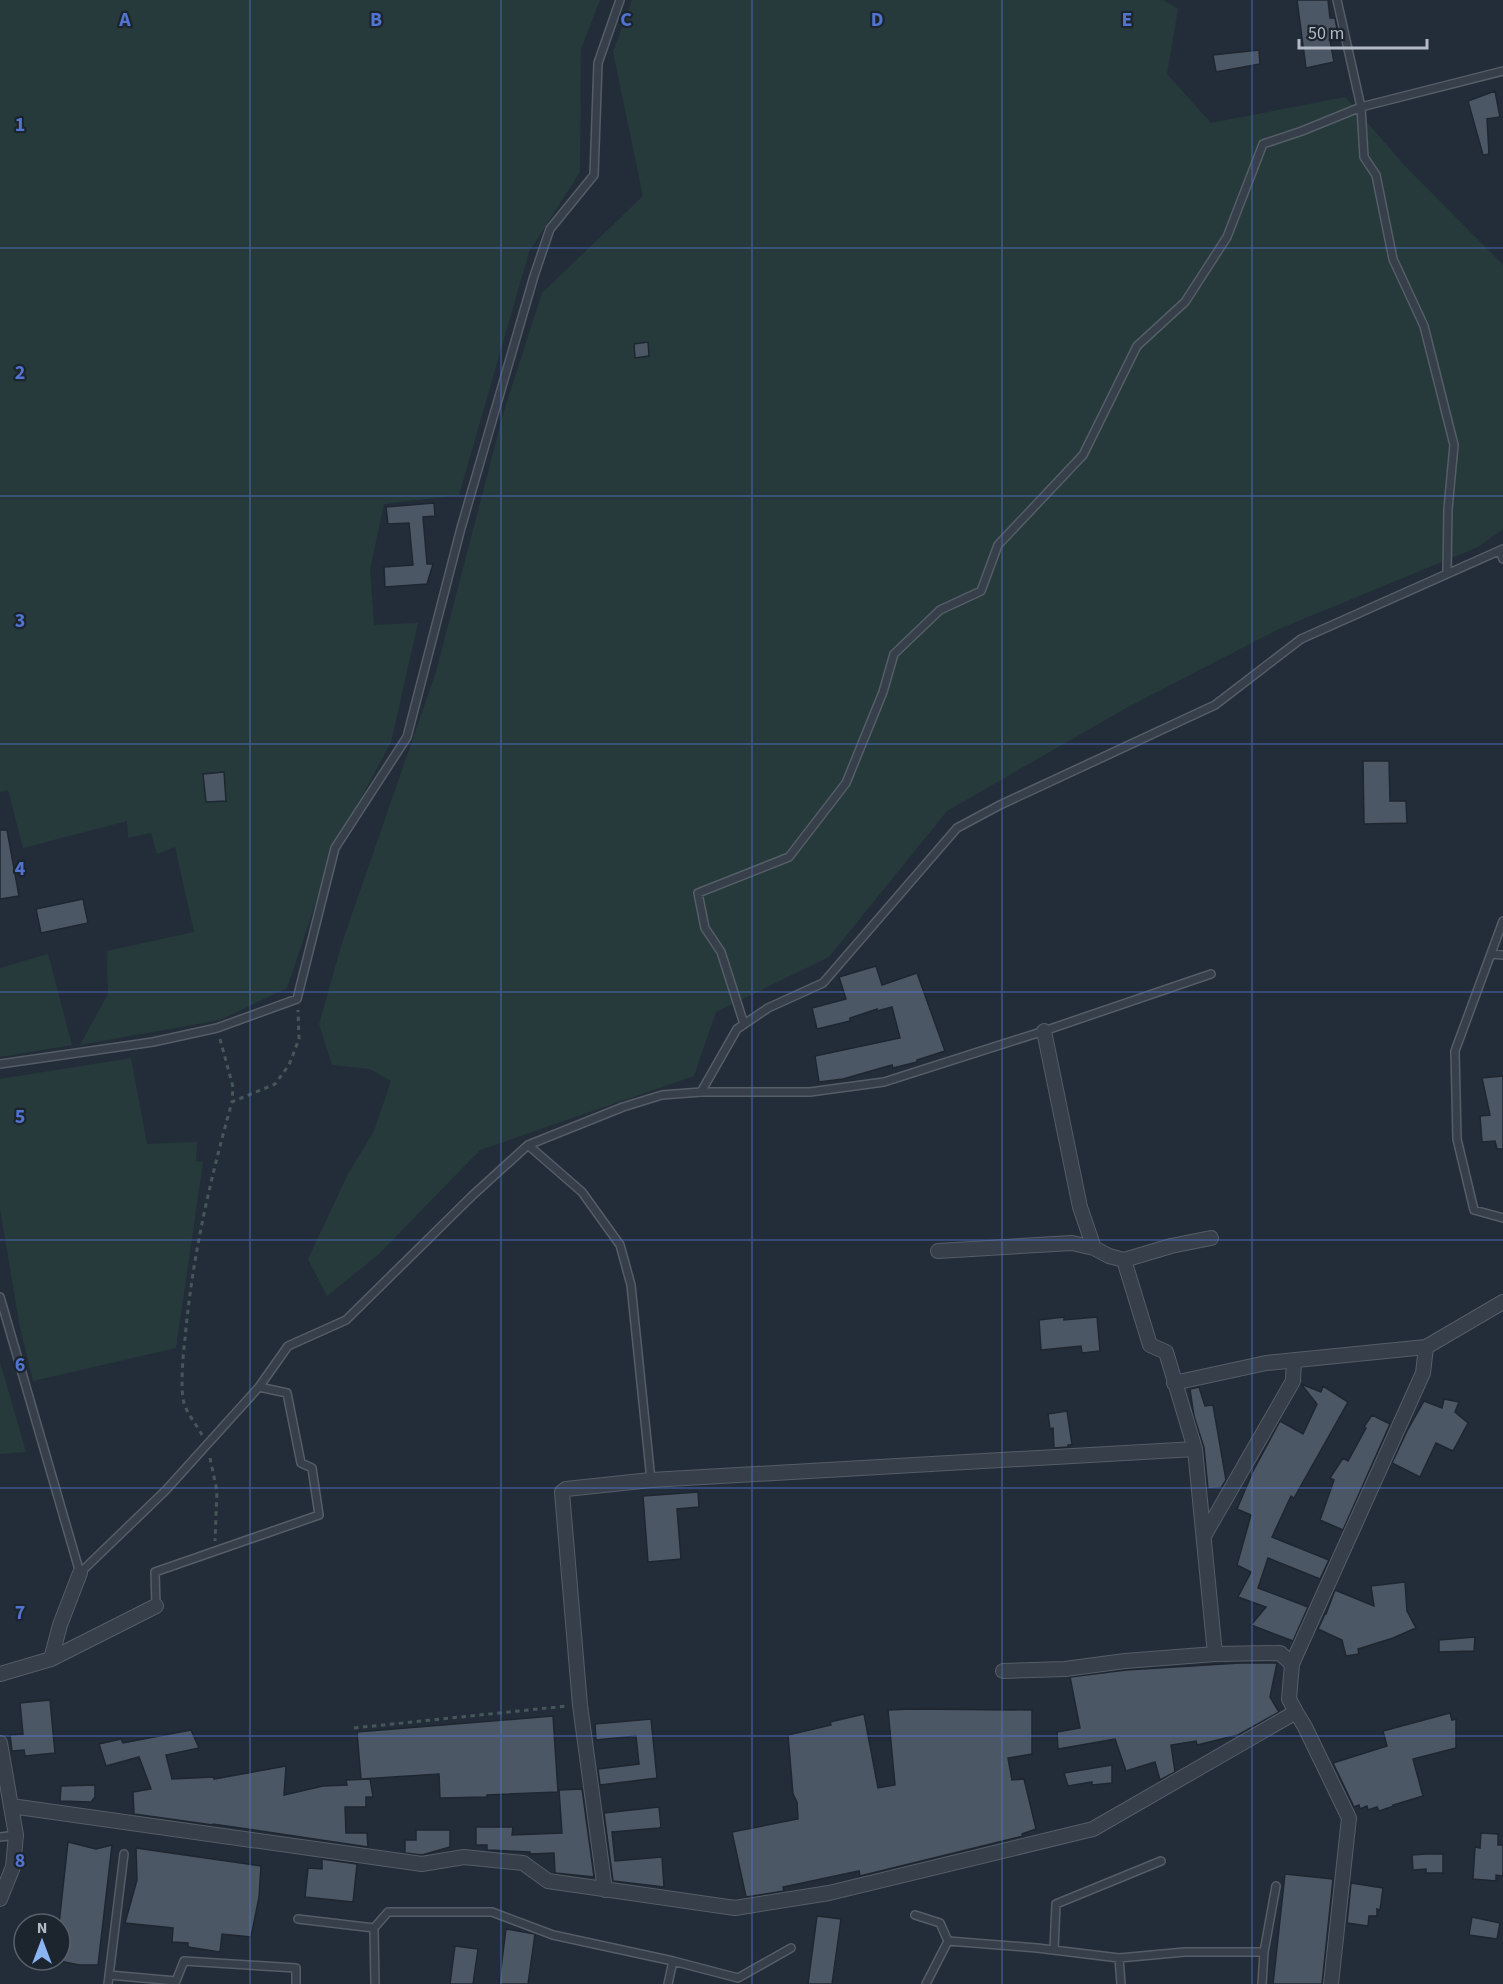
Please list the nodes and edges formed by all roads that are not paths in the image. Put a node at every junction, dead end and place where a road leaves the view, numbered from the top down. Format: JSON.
{"nodes":[{"id":1,"x":620,"y":0,"type":"edge"},
{"id":2,"x":1337,"y":0,"type":"edge"},
{"id":3,"x":1503,"y":71,"type":"edge"},
{"id":4,"x":1361,"y":106,"type":"junction"},
{"id":5,"x":1501,"y":550,"type":"edge"},
{"id":6,"x":1503,"y":559,"type":"edge"},
{"id":7,"x":1447,"y":573,"type":"junction"},
{"id":8,"x":1503,"y":921,"type":"edge"},
{"id":9,"x":1491,"y":954,"type":"junction"},
{"id":10,"x":1503,"y":955,"type":"edge"},
{"id":11,"x":1211,"y":974,"type":"dead end"},
{"id":12,"x":744,"y":1024,"type":"junction"},
{"id":13,"x":1044,"y":1031,"type":"junction"},
{"id":14,"x":0,"y":1064,"type":"edge"},
{"id":15,"x":701,"y":1092,"type":"junction"},
{"id":16,"x":528,"y":1145,"type":"junction"},
{"id":17,"x":1503,"y":1218,"type":"edge"},
{"id":18,"x":1211,"y":1238,"type":"dead end"},
{"id":19,"x":1094,"y":1248,"type":"junction"},
{"id":20,"x":938,"y":1251,"type":"dead end"},
{"id":21,"x":1124,"y":1260,"type":"junction"},
{"id":22,"x":0,"y":1297,"type":"edge"},
{"id":23,"x":1503,"y":1302,"type":"edge"},
{"id":24,"x":1426,"y":1347,"type":"junction"},
{"id":25,"x":1294,"y":1360,"type":"junction"},
{"id":26,"x":1174,"y":1383,"type":"junction"},
{"id":27,"x":259,"y":1387,"type":"junction"},
{"id":28,"x":1195,"y":1449,"type":"junction"},
{"id":29,"x":651,"y":1480,"type":"junction"},
{"id":30,"x":1204,"y":1536,"type":"junction"},
{"id":31,"x":80,"y":1573,"type":"junction"},
{"id":32,"x":156,"y":1606,"type":"joint"},
{"id":33,"x":1215,"y":1654,"type":"junction"},
{"id":34,"x":51,"y":1659,"type":"junction"},
{"id":35,"x":1292,"y":1664,"type":"junction"},
{"id":36,"x":1004,"y":1671,"type":"dead end"},
{"id":37,"x":0,"y":1674,"type":"edge"},
{"id":38,"x":1296,"y":1712,"type":"junction"},
{"id":39,"x":0,"y":1743,"type":"edge"},
{"id":40,"x":11,"y":1806,"type":"junction"},
{"id":41,"x":16,"y":1834,"type":"junction"},
{"id":42,"x":0,"y":1837,"type":"edge"},
{"id":43,"x":124,"y":1854,"type":"dead end"},
{"id":44,"x":1161,"y":1860,"type":"dead end"},
{"id":45,"x":1276,"y":1886,"type":"dead end"},
{"id":46,"x":605,"y":1890,"type":"junction"},
{"id":47,"x":0,"y":1899,"type":"edge"},
{"id":48,"x":915,"y":1914,"type":"dead end"},
{"id":49,"x":298,"y":1919,"type":"dead end"},
{"id":50,"x":374,"y":1928,"type":"junction"},
{"id":51,"x":948,"y":1941,"type":"junction"},
{"id":52,"x":791,"y":1948,"type":"dead end"},
{"id":53,"x":1053,"y":1950,"type":"junction"},
{"id":54,"x":1264,"y":1952,"type":"junction"},
{"id":55,"x":1119,"y":1958,"type":"junction"},
{"id":56,"x":673,"y":1961,"type":"junction"},
{"id":57,"x":109,"y":1975,"type":"junction"},
{"id":58,"x":739,"y":1981,"type":"edge"},
{"id":59,"x":176,"y":1983,"type":"edge"},
{"id":60,"x":108,"y":1984,"type":"edge"},
{"id":61,"x":296,"y":1984,"type":"edge"},
{"id":62,"x":375,"y":1984,"type":"edge"},
{"id":63,"x":668,"y":1984,"type":"edge"},
{"id":64,"x":926,"y":1984,"type":"edge"},
{"id":65,"x":1121,"y":1984,"type":"edge"},
{"id":66,"x":1262,"y":1984,"type":"edge"},
{"id":67,"x":1331,"y":1984,"type":"edge"}],
"edges":[{"from":1,"to":14,"type":"lane"},
{"from":2,"to":4,"type":"lane"},
{"from":3,"to":4,"type":"lane"},
{"from":4,"to":7,"type":"lane"},
{"from":4,"to":12,"type":"lane"},
{"from":5,"to":6,"type":"lane"},
{"from":5,"to":7,"type":"lane"},
{"from":7,"to":12,"type":"lane"},
{"from":8,"to":9,"type":"lane"},
{"from":9,"to":10,"type":"lane"},
{"from":9,"to":17,"type":"lane"},
{"from":11,"to":13,"type":"lane"},
{"from":12,"to":15,"type":"lane"},
{"from":13,"to":15,"type":"lane"},
{"from":13,"to":19,"type":"street"},
{"from":15,"to":16,"type":"lane"},
{"from":16,"to":27,"type":"lane"},
{"from":16,"to":29,"type":"lane"},
{"from":18,"to":21,"type":"street"},
{"from":19,"to":20,"type":"street"},
{"from":19,"to":21,"type":"street"},
{"from":21,"to":26,"type":"street"},
{"from":22,"to":31,"type":"lane"},
{"from":23,"to":24,"type":"street"},
{"from":24,"to":25,"type":"street"},
{"from":24,"to":35,"type":"street"},
{"from":25,"to":26,"type":"street"},
{"from":25,"to":30,"type":"street"},
{"from":26,"to":28,"type":"street"},
{"from":27,"to":31,"type":"lane"},
{"from":27,"to":32,"type":"lane"},
{"from":28,"to":29,"type":"street"},
{"from":28,"to":30,"type":"street"},
{"from":29,"to":46,"type":"street"},
{"from":30,"to":33,"type":"street"},
{"from":31,"to":34,"type":"street"},
{"from":32,"to":34,"type":"street"},
{"from":33,"to":35,"type":"street"},
{"from":33,"to":36,"type":"street"},
{"from":34,"to":37,"type":"street"},
{"from":35,"to":38,"type":"street"},
{"from":38,"to":46,"type":"street"},
{"from":38,"to":67,"type":"street"},
{"from":39,"to":40,"type":"street"},
{"from":40,"to":41,"type":"street"},
{"from":40,"to":46,"type":"street"},
{"from":41,"to":42,"type":"lane"},
{"from":41,"to":47,"type":"street"},
{"from":43,"to":57,"type":"lane"},
{"from":44,"to":53,"type":"lane"},
{"from":45,"to":54,"type":"lane"},
{"from":48,"to":51,"type":"lane"},
{"from":49,"to":50,"type":"lane"},
{"from":50,"to":56,"type":"lane"},
{"from":50,"to":62,"type":"lane"},
{"from":51,"to":53,"type":"lane"},
{"from":51,"to":64,"type":"lane"},
{"from":52,"to":58,"type":"lane"},
{"from":53,"to":55,"type":"lane"},
{"from":54,"to":55,"type":"lane"},
{"from":54,"to":66,"type":"lane"},
{"from":55,"to":65,"type":"lane"},
{"from":56,"to":58,"type":"lane"},
{"from":56,"to":63,"type":"lane"},
{"from":57,"to":59,"type":"lane"},
{"from":57,"to":60,"type":"lane"},
{"from":59,"to":61,"type":"lane"}]}
